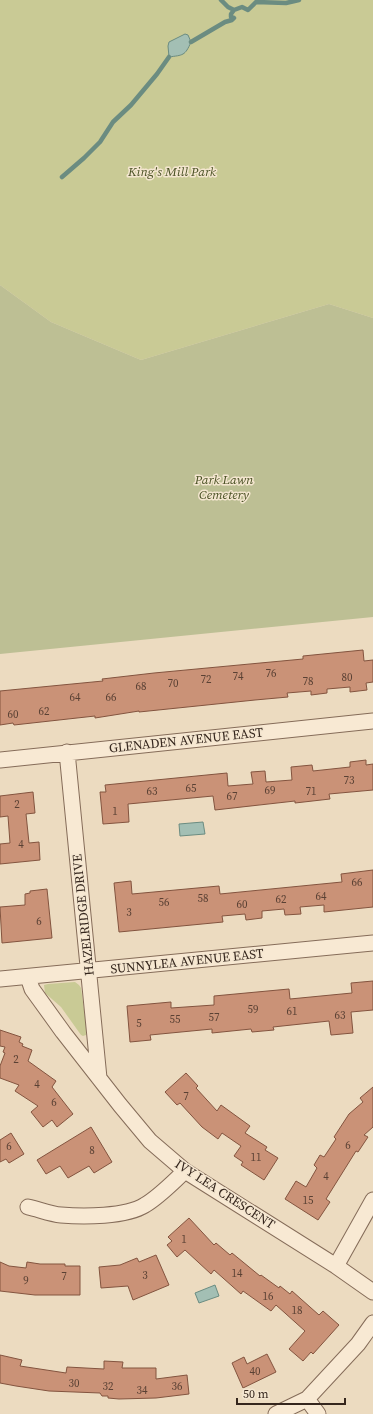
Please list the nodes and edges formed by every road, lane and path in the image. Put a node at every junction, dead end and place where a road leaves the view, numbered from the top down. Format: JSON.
{"nodes":[{"id":1,"x":373,"y":722,"type":"edge"},
{"id":2,"x":67,"y":752,"type":"junction"},
{"id":3,"x":0,"y":760,"type":"edge"},
{"id":4,"x":373,"y":943,"type":"edge"},
{"id":5,"x":88,"y":971,"type":"junction"},
{"id":6,"x":28,"y":977,"type":"junction"},
{"id":7,"x":0,"y":979,"type":"edge"},
{"id":8,"x":99,"y":1078,"type":"junction"},
{"id":9,"x":185,"y":1172,"type":"junction"},
{"id":10,"x":373,"y":1200,"type":"edge"},
{"id":11,"x":28,"y":1207,"type":"dead end"},
{"id":12,"x":336,"y":1266,"type":"junction"},
{"id":13,"x":373,"y":1292,"type":"edge"},
{"id":14,"x":373,"y":1323,"type":"edge"},
{"id":15,"x":307,"y":1399,"type":"junction"},
{"id":16,"x":276,"y":1414,"type":"edge"},
{"id":17,"x":318,"y":1414,"type":"edge"}],
"edges":[{"from":1,"to":2,"type":"street","name":"GLENADEN AVENUE EAST"},
{"from":2,"to":3,"type":"street","name":"GLENADEN AVENUE EAST"},
{"from":2,"to":5,"type":"street","name":"HAZELRIDGE DRIVE"},
{"from":4,"to":5,"type":"street","name":"SUNNYLEA AVENUE EAST"},
{"from":5,"to":6,"type":"street","name":"SUNNYLEA AVENUE EAST"},
{"from":5,"to":8,"type":"street","name":"HAZELRIDGE DRIVE"},
{"from":6,"to":7,"type":"street","name":"SUNNYLEA AVENUE EAST"},
{"from":6,"to":8,"type":"street","name":"IVY LEA CRESCENT"},
{"from":8,"to":9,"type":"street","name":"IVY LEA CRESCENT"},
{"from":9,"to":11,"type":"street"},
{"from":9,"to":12,"type":"street","name":"IVY LEA CRESCENT"},
{"from":10,"to":12,"type":"street"},
{"from":12,"to":13,"type":"street","name":"IVY LEA CRESCENT"},
{"from":14,"to":15,"type":"street"},
{"from":15,"to":16,"type":"street"},
{"from":15,"to":17,"type":"street"}]}
